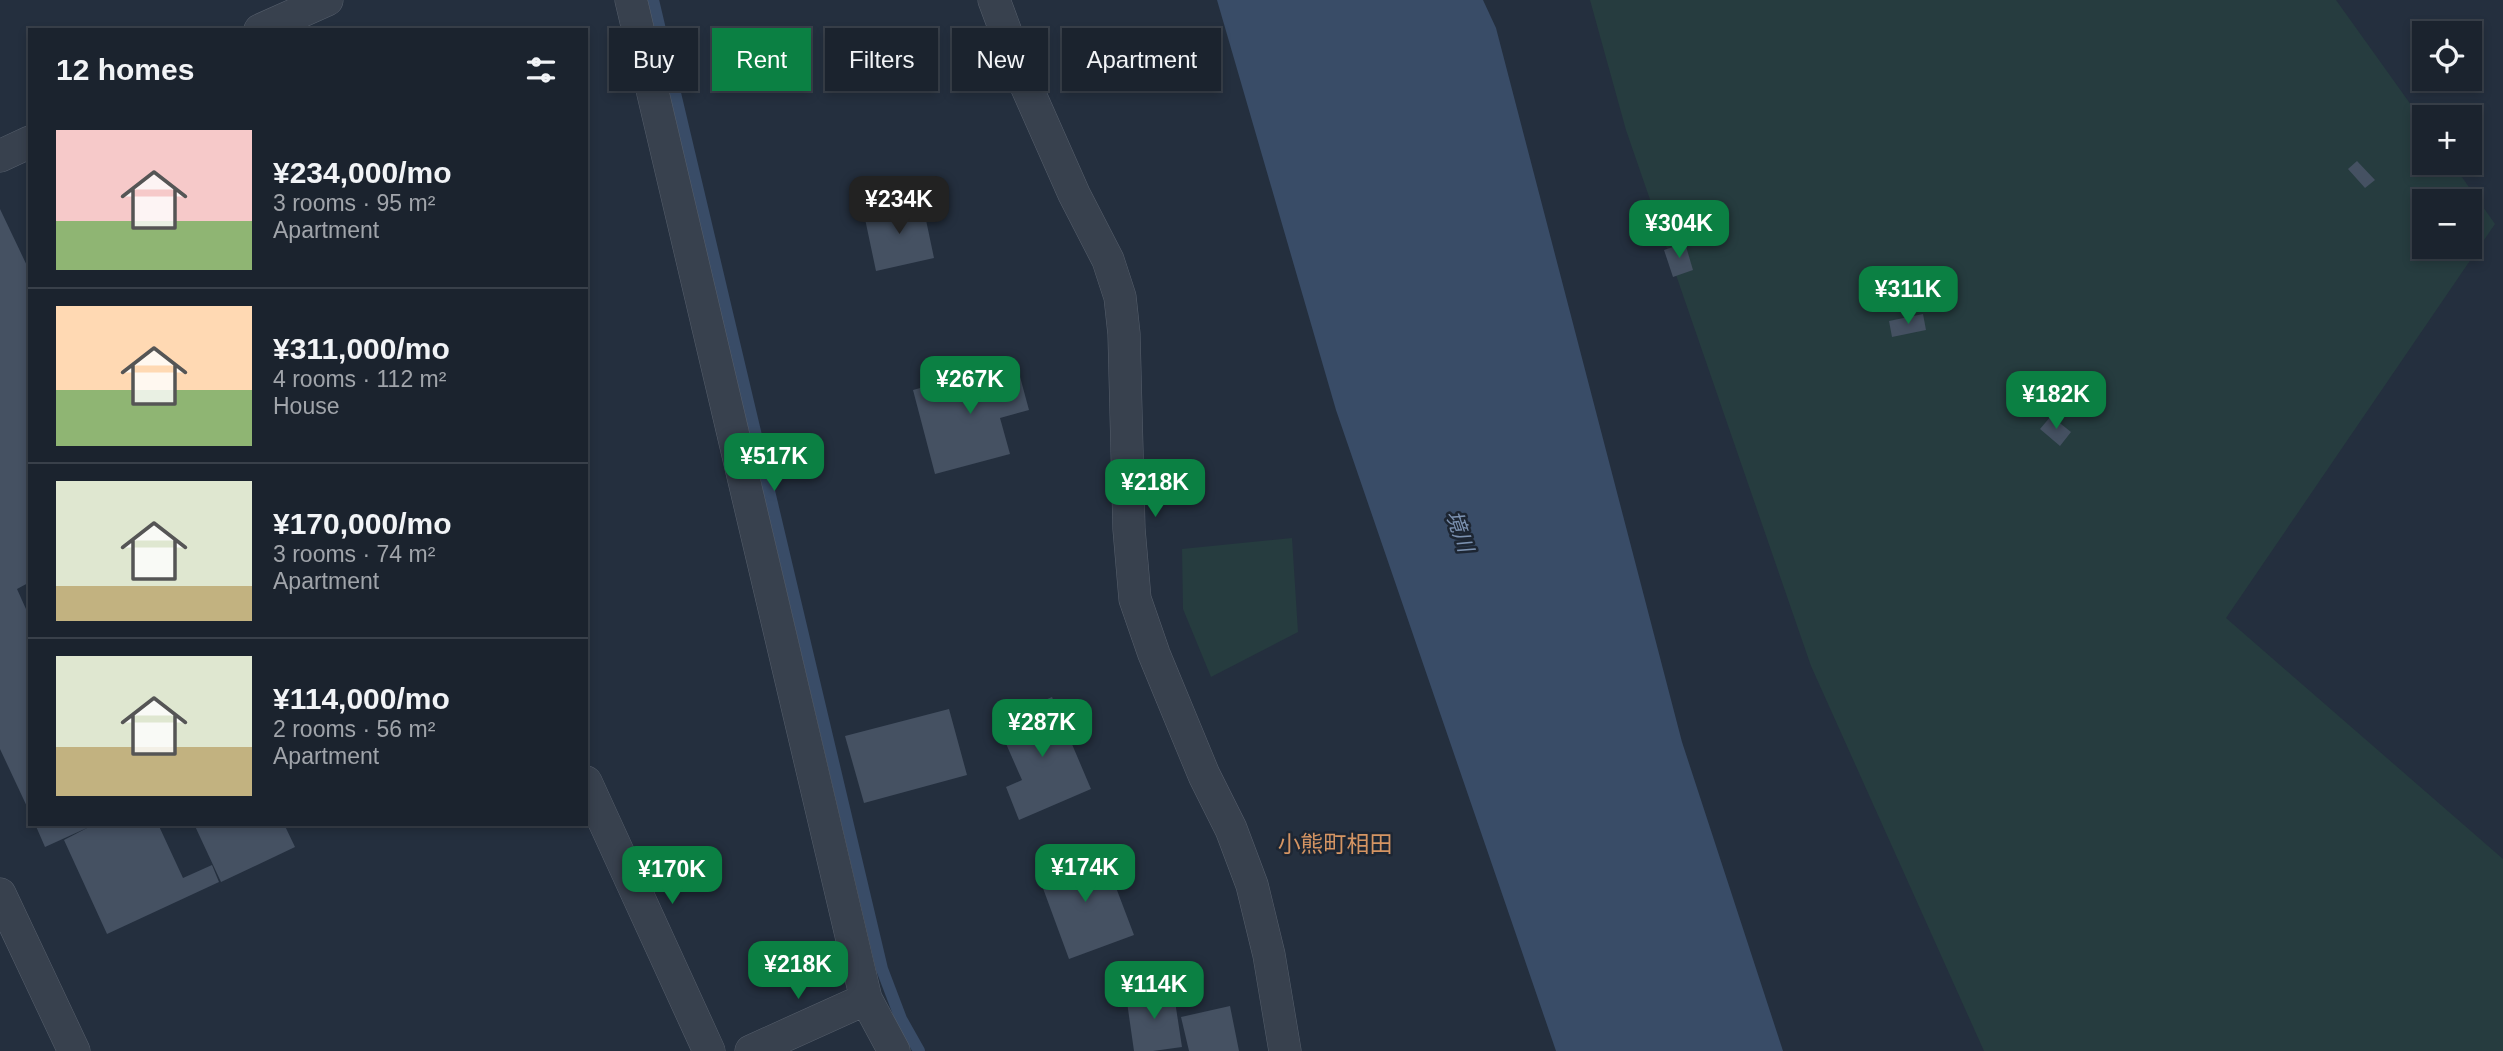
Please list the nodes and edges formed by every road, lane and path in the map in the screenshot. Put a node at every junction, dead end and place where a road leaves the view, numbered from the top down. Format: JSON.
{"nodes":[{"id":1,"x":327,"y":0,"type":"edge"},
{"id":2,"x":631,"y":0,"type":"edge"},
{"id":3,"x":994,"y":0,"type":"edge"},
{"id":4,"x":264,"y":28,"type":"edge"},
{"id":5,"x":28,"y":143,"type":"edge"},
{"id":6,"x":0,"y":156,"type":"edge"},
{"id":7,"x":588,"y":786,"type":"edge"},
{"id":8,"x":0,"y":894,"type":"edge"},
{"id":9,"x":866,"y":999,"type":"junction"},
{"id":10,"x":74,"y":1051,"type":"edge"},
{"id":11,"x":709,"y":1051,"type":"edge"},
{"id":12,"x":751,"y":1051,"type":"edge"},
{"id":13,"x":894,"y":1051,"type":"edge"},
{"id":14,"x":1285,"y":1051,"type":"edge"}],
"edges":[{"from":1,"to":4,"type":"street"},
{"from":2,"to":9,"type":"street"},
{"from":3,"to":14,"type":"street"},
{"from":5,"to":6,"type":"street"},
{"from":7,"to":11,"type":"street"},
{"from":8,"to":10,"type":"street"},
{"from":9,"to":12,"type":"street"},
{"from":9,"to":13,"type":"street"}]}
